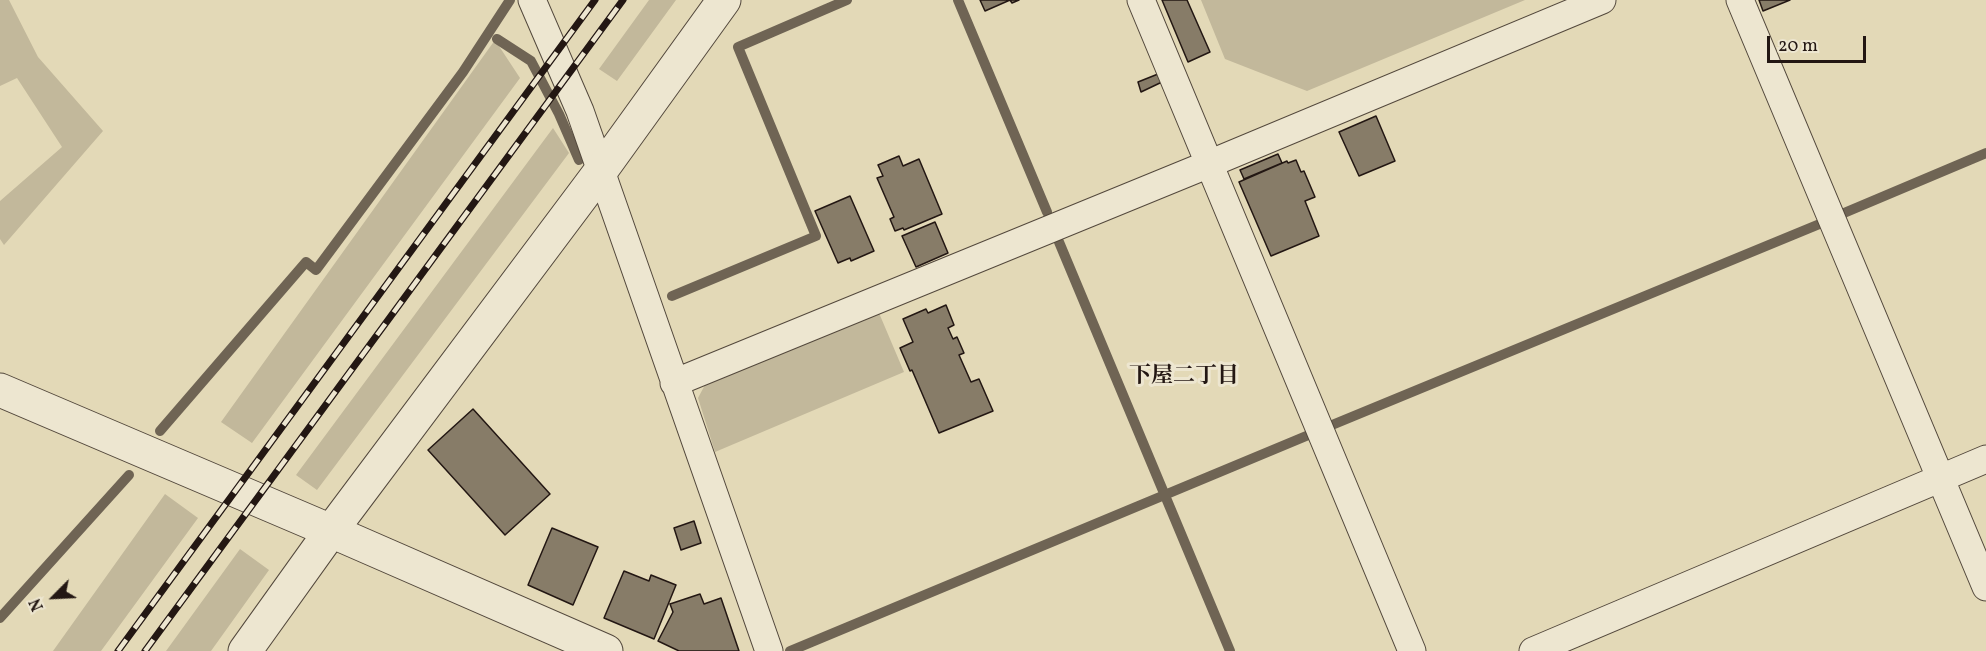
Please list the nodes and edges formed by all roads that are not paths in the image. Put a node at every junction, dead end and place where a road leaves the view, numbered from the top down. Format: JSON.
{"nodes":[{"id":1,"x":532,"y":0,"type":"edge"},
{"id":2,"x":724,"y":0,"type":"edge"},
{"id":3,"x":1141,"y":0,"type":"edge"},
{"id":4,"x":1602,"y":0,"type":"edge"},
{"id":5,"x":1740,"y":0,"type":"edge"},
{"id":6,"x":1209,"y":164,"type":"junction"},
{"id":7,"x":600,"y":172,"type":"junction"},
{"id":8,"x":674,"y":384,"type":"junction"},
{"id":9,"x":0,"y":390,"type":"edge"},
{"id":10,"x":1986,"y":459,"type":"edge"},
{"id":11,"x":1940,"y":478,"type":"junction"},
{"id":12,"x":331,"y":531,"type":"junction"},
{"id":13,"x":1986,"y":587,"type":"edge"},
{"id":14,"x":245,"y":651,"type":"edge"},
{"id":15,"x":606,"y":651,"type":"edge"},
{"id":16,"x":769,"y":651,"type":"edge"},
{"id":17,"x":1412,"y":651,"type":"edge"},
{"id":18,"x":1533,"y":651,"type":"edge"}],
"edges":[{"from":1,"to":7,"type":"street"},
{"from":2,"to":7,"type":"street"},
{"from":3,"to":6,"type":"street"},
{"from":4,"to":6,"type":"street"},
{"from":5,"to":11,"type":"street"},
{"from":6,"to":8,"type":"street"},
{"from":6,"to":17,"type":"street"},
{"from":7,"to":8,"type":"street"},
{"from":7,"to":12,"type":"street"},
{"from":8,"to":16,"type":"street"},
{"from":9,"to":12,"type":"street"},
{"from":10,"to":11,"type":"street"},
{"from":11,"to":13,"type":"street"},
{"from":11,"to":18,"type":"street"},
{"from":12,"to":14,"type":"street"},
{"from":12,"to":15,"type":"street"}]}
